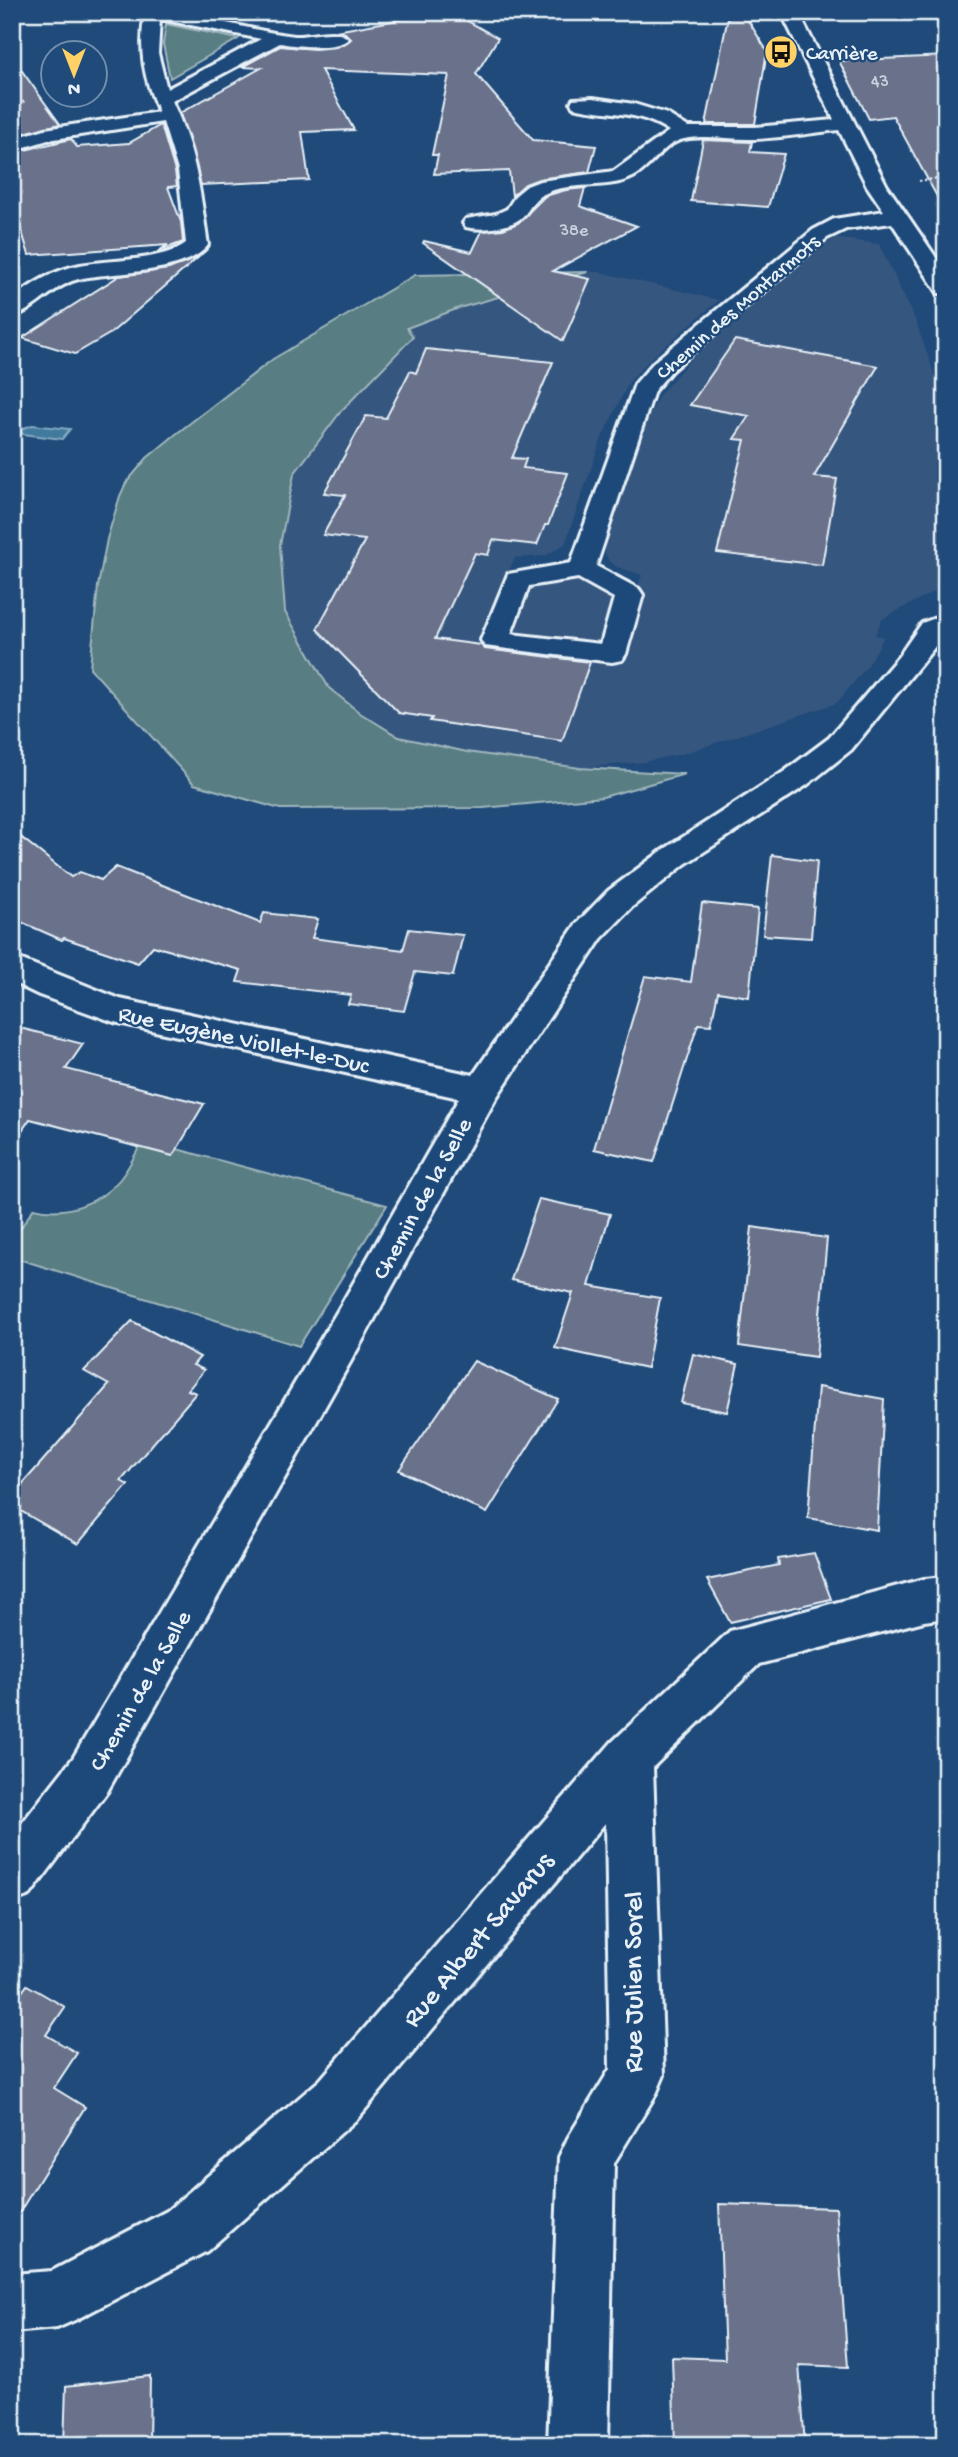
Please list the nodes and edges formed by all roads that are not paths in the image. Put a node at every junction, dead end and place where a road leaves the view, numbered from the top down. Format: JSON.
{"nodes":[{"id":1,"x":153,"y":12,"type":"edge"},
{"id":2,"x":789,"y":12,"type":"edge"},
{"id":3,"x":278,"y":37,"type":"junction"},
{"id":4,"x":340,"y":39,"type":"dead end"},
{"id":5,"x":580,"y":103,"type":"dead end"},
{"id":6,"x":164,"y":108,"type":"junction"},
{"id":7,"x":847,"y":124,"type":"junction"},
{"id":8,"x":683,"y":132,"type":"junction"},
{"id":9,"x":12,"y":145,"type":"edge"},
{"id":10,"x":896,"y":216,"type":"junction"},
{"id":11,"x":473,"y":223,"type":"dead end"},
{"id":12,"x":946,"y":288,"type":"edge"},
{"id":13,"x":12,"y":310,"type":"edge"},
{"id":14,"x":582,"y":569,"type":"junction"},
{"id":15,"x":946,"y":622,"type":"edge"},
{"id":16,"x":12,"y":968,"type":"edge"},
{"id":17,"x":482,"y":1090,"type":"junction"},
{"id":18,"x":946,"y":1597,"type":"edge"},
{"id":19,"x":629,"y":1758,"type":"junction"},
{"id":20,"x":12,"y":1877,"type":"edge"},
{"id":21,"x":12,"y":2303,"type":"edge"},
{"id":22,"x":578,"y":2445,"type":"edge"}],
"edges":[{"from":1,"to":3,"type":"street"},
{"from":1,"to":6,"type":"street"},
{"from":2,"to":7,"type":"street"},
{"from":3,"to":4,"type":"street"},
{"from":3,"to":6,"type":"street"},
{"from":5,"to":8,"type":"street"},
{"from":6,"to":9,"type":"street"},
{"from":6,"to":13,"type":"street"},
{"from":7,"to":8,"type":"street"},
{"from":7,"to":10,"type":"street"},
{"from":8,"to":11,"type":"street"},
{"from":10,"to":12,"type":"street"},
{"from":10,"to":14,"type":"street","name":"Chemin des Montarmots"},
{"from":14,"to":14,"type":"street"},
{"from":15,"to":17,"type":"street","name":"Chemin de la Selle"},
{"from":16,"to":17,"type":"street","name":"Rue Eugène Viollet-le-Duc"},
{"from":17,"to":20,"type":"street","name":"Chemin de la Selle"},
{"from":18,"to":19,"type":"street","name":"Rue Albert Savarus"},
{"from":19,"to":21,"type":"street","name":"Rue Albert Savarus"},
{"from":19,"to":22,"type":"street","name":"Rue Julien Sorel"}]}
